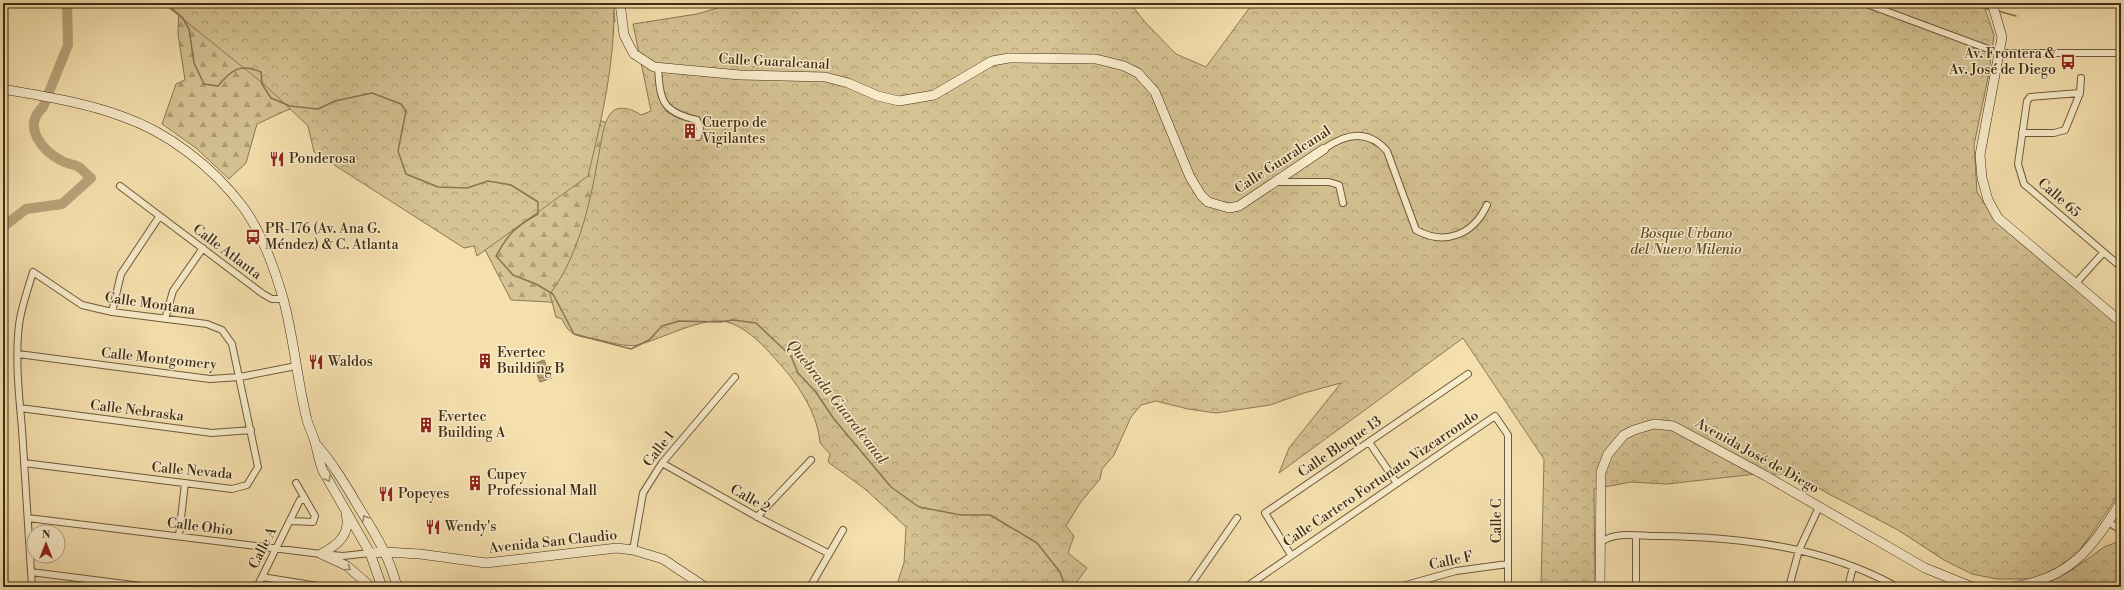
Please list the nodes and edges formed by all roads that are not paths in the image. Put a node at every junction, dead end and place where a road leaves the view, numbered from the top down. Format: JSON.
{"nodes":[{"id":1,"x":620,"y":3,"type":"edge"},
{"id":2,"x":1864,"y":3,"type":"edge"},
{"id":3,"x":1992,"y":4,"type":"edge"},
{"id":4,"x":1999,"y":53,"type":"junction"},
{"id":5,"x":2121,"y":53,"type":"edge"},
{"id":6,"x":658,"y":67,"type":"junction"},
{"id":7,"x":2081,"y":78,"type":"dead end"},
{"id":8,"x":3,"y":91,"type":"edge"},
{"id":9,"x":2080,"y":93,"type":"junction"},
{"id":10,"x":2022,"y":133,"type":"junction"},
{"id":11,"x":698,"y":137,"type":"dead end"},
{"id":12,"x":1324,"y":149,"type":"joint"},
{"id":13,"x":1275,"y":182,"type":"junction"},
{"id":14,"x":120,"y":186,"type":"dead end"},
{"id":15,"x":1343,"y":203,"type":"dead end"},
{"id":16,"x":1487,"y":205,"type":"dead end"},
{"id":17,"x":159,"y":217,"type":"junction"},
{"id":18,"x":202,"y":248,"type":"junction"},
{"id":19,"x":2103,"y":253,"type":"junction"},
{"id":20,"x":2121,"y":267,"type":"edge"},
{"id":21,"x":2075,"y":284,"type":"junction"},
{"id":22,"x":283,"y":298,"type":"junction"},
{"id":23,"x":112,"y":312,"type":"junction"},
{"id":24,"x":165,"y":319,"type":"junction"},
{"id":25,"x":2121,"y":322,"type":"edge"},
{"id":26,"x":18,"y":354,"type":"junction"},
{"id":27,"x":296,"y":366,"type":"junction"},
{"id":28,"x":1468,"y":374,"type":"dead end"},
{"id":29,"x":240,"y":377,"type":"junction"},
{"id":30,"x":734,"y":377,"type":"dead end"},
{"id":31,"x":20,"y":408,"type":"junction"},
{"id":32,"x":251,"y":430,"type":"junction"},
{"id":33,"x":315,"y":442,"type":"junction"},
{"id":34,"x":1369,"y":442,"type":"junction"},
{"id":35,"x":1509,"y":455,"type":"joint"},
{"id":36,"x":810,"y":460,"type":"dead end"},
{"id":37,"x":662,"y":462,"type":"junction"},
{"id":38,"x":24,"y":463,"type":"junction"},
{"id":39,"x":1396,"y":482,"type":"junction"},
{"id":40,"x":185,"y":483,"type":"junction"},
{"id":41,"x":296,"y":484,"type":"dead end"},
{"id":42,"x":305,"y":500,"type":"junction"},
{"id":43,"x":2121,"y":502,"type":"edge"},
{"id":44,"x":344,"y":506,"type":"junction"},
{"id":45,"x":1819,"y":507,"type":"junction"},
{"id":46,"x":757,"y":517,"type":"junction"},
{"id":47,"x":28,"y":518,"type":"junction"},
{"id":48,"x":1237,"y":518,"type":"dead end"},
{"id":49,"x":291,"y":521,"type":"junction"},
{"id":50,"x":2108,"y":522,"type":"junction"},
{"id":51,"x":843,"y":530,"type":"dead end"},
{"id":52,"x":2121,"y":530,"type":"edge"},
{"id":53,"x":179,"y":536,"type":"junction"},
{"id":54,"x":1636,"y":536,"type":"junction"},
{"id":55,"x":1601,"y":542,"type":"junction"},
{"id":56,"x":276,"y":548,"type":"junction"},
{"id":57,"x":633,"y":550,"type":"junction"},
{"id":58,"x":1799,"y":550,"type":"junction"},
{"id":59,"x":385,"y":552,"type":"junction"},
{"id":60,"x":370,"y":553,"type":"junction"},
{"id":61,"x":828,"y":553,"type":"junction"},
{"id":62,"x":321,"y":554,"type":"junction"},
{"id":63,"x":1291,"y":554,"type":"junction"},
{"id":64,"x":1508,"y":564,"type":"junction"},
{"id":65,"x":1853,"y":567,"type":"junction"},
{"id":66,"x":31,"y":572,"type":"junction"},
{"id":67,"x":262,"y":577,"type":"junction"},
{"id":68,"x":32,"y":587,"type":"edge"},
{"id":69,"x":149,"y":587,"type":"edge"},
{"id":70,"x":257,"y":587,"type":"edge"},
{"id":71,"x":324,"y":587,"type":"edge"},
{"id":72,"x":370,"y":587,"type":"edge"},
{"id":73,"x":382,"y":587,"type":"edge"},
{"id":74,"x":396,"y":587,"type":"edge"},
{"id":75,"x":705,"y":587,"type":"edge"},
{"id":76,"x":810,"y":587,"type":"edge"},
{"id":77,"x":1189,"y":587,"type":"edge"},
{"id":78,"x":1246,"y":587,"type":"edge"},
{"id":79,"x":1400,"y":587,"type":"edge"},
{"id":80,"x":1508,"y":587,"type":"edge"},
{"id":81,"x":1600,"y":587,"type":"edge"},
{"id":82,"x":1636,"y":587,"type":"edge"},
{"id":83,"x":1789,"y":587,"type":"edge"},
{"id":84,"x":1848,"y":587,"type":"edge"},
{"id":85,"x":1897,"y":587,"type":"edge"},
{"id":86,"x":1972,"y":587,"type":"edge"},
{"id":87,"x":2013,"y":587,"type":"edge"}],
"edges":[{"from":1,"to":6,"type":"street","name":"Calle Guaralcanal"},
{"from":2,"to":4,"type":"street"},
{"from":3,"to":4,"type":"street"},
{"from":4,"to":5,"type":"street"},
{"from":4,"to":21,"type":"street"},
{"from":6,"to":11,"type":"street"},
{"from":6,"to":13,"type":"street","name":"Calle Guaralcanal"},
{"from":7,"to":9,"type":"street"},
{"from":8,"to":22,"type":"street"},
{"from":9,"to":10,"type":"street"},
{"from":9,"to":10,"type":"street","name":"Calle 65"},
{"from":10,"to":19,"type":"street","name":"Calle 65"},
{"from":12,"to":13,"type":"street","name":"Calle Guaralcanal"},
{"from":12,"to":16,"type":"street","name":"Calle Guaralcanal"},
{"from":13,"to":15,"type":"street"},
{"from":14,"to":17,"type":"street","name":"Calle Atlanta"},
{"from":17,"to":18,"type":"street","name":"Calle Atlanta"},
{"from":17,"to":23,"type":"street"},
{"from":18,"to":22,"type":"street","name":"Calle Atlanta"},
{"from":18,"to":24,"type":"street"},
{"from":19,"to":20,"type":"street","name":"Calle 65"},
{"from":19,"to":21,"type":"street"},
{"from":21,"to":25,"type":"street"},
{"from":22,"to":27,"type":"street"},
{"from":23,"to":24,"type":"street","name":"Calle Montana"},
{"from":23,"to":26,"type":"street","name":"Calle Montana"},
{"from":24,"to":29,"type":"street","name":"Calle Montana"},
{"from":26,"to":29,"type":"street","name":"Calle Montgomery"},
{"from":26,"to":31,"type":"street"},
{"from":27,"to":29,"type":"street","name":"Calle Montgomery"},
{"from":27,"to":33,"type":"street"},
{"from":28,"to":34,"type":"street","name":"Calle Bloque 13"},
{"from":29,"to":32,"type":"street","name":"Calle Nevada"},
{"from":30,"to":37,"type":"street","name":"Calle 1"},
{"from":31,"to":32,"type":"street","name":"Calle Nebraska"},
{"from":31,"to":38,"type":"street"},
{"from":32,"to":40,"type":"street","name":"Calle Nevada"},
{"from":33,"to":44,"type":"street","one_way":true},
{"from":59,"to":33,"type":"street","one_way":true},
{"from":34,"to":39,"type":"street"},
{"from":34,"to":63,"type":"street","name":"Calle Bloque 13"},
{"from":35,"to":39,"type":"street","name":"Calle Cartero Fortunato Vizcarrondo"},
{"from":35,"to":64,"type":"street","name":"Calle C"},
{"from":36,"to":46,"type":"street"},
{"from":37,"to":46,"type":"street","name":"Calle 2"},
{"from":37,"to":57,"type":"street","name":"Calle 1"},
{"from":38,"to":40,"type":"street","name":"Calle Nevada"},
{"from":38,"to":47,"type":"street"},
{"from":39,"to":63,"type":"street","name":"Calle Cartero Fortunato Vizcarrondo"},
{"from":40,"to":53,"type":"street"},
{"from":41,"to":42,"type":"street"},
{"from":42,"to":49,"type":"street","name":"Calle A"},
{"from":42,"to":49,"type":"street"},
{"from":43,"to":50,"type":"street"},
{"from":44,"to":60,"type":"street"},
{"from":44,"to":62,"type":"street"},
{"from":45,"to":55,"type":"street","name":"Avenida José de Diego"},
{"from":45,"to":58,"type":"street"},
{"from":45,"to":86,"type":"street","name":"Avenida José de Diego"},
{"from":46,"to":61,"type":"street","name":"Calle 2"},
{"from":47,"to":53,"type":"street","name":"Calle Ohio"},
{"from":47,"to":66,"type":"street"},
{"from":48,"to":77,"type":"street"},
{"from":49,"to":56,"type":"street","name":"Calle A"},
{"from":50,"to":52,"type":"street"},
{"from":50,"to":87,"type":"street"},
{"from":51,"to":61,"type":"street"},
{"from":53,"to":56,"type":"street","name":"Calle Ohio"},
{"from":54,"to":55,"type":"street"},
{"from":54,"to":58,"type":"street"},
{"from":54,"to":82,"type":"street"},
{"from":55,"to":81,"type":"street","name":"Avenida José de Diego"},
{"from":56,"to":62,"type":"street","name":"Calle Ohio"},
{"from":56,"to":67,"type":"street","name":"Calle A"},
{"from":57,"to":59,"type":"street","name":"Avenida San Claudio"},
{"from":57,"to":75,"type":"street","name":"Avenida San Claudio"},
{"from":58,"to":65,"type":"street"},
{"from":58,"to":83,"type":"street"},
{"from":59,"to":60,"type":"street","name":"Avenida San Claudio"},
{"from":59,"to":74,"type":"street"},
{"from":60,"to":62,"type":"street","name":"Calle Ohio"},
{"from":60,"to":73,"type":"street"},
{"from":61,"to":76,"type":"street"},
{"from":62,"to":72,"type":"street","one_way":true},
{"from":63,"to":78,"type":"street","name":"Calle Cartero Fortunato Vizcarrondo"},
{"from":64,"to":79,"type":"street","name":"Calle F"},
{"from":64,"to":80,"type":"street","name":"Calle C"},
{"from":65,"to":84,"type":"street"},
{"from":65,"to":85,"type":"street"},
{"from":66,"to":68,"type":"street"},
{"from":66,"to":69,"type":"street"},
{"from":67,"to":70,"type":"street","name":"Calle A"},
{"from":67,"to":71,"type":"street"}]}
